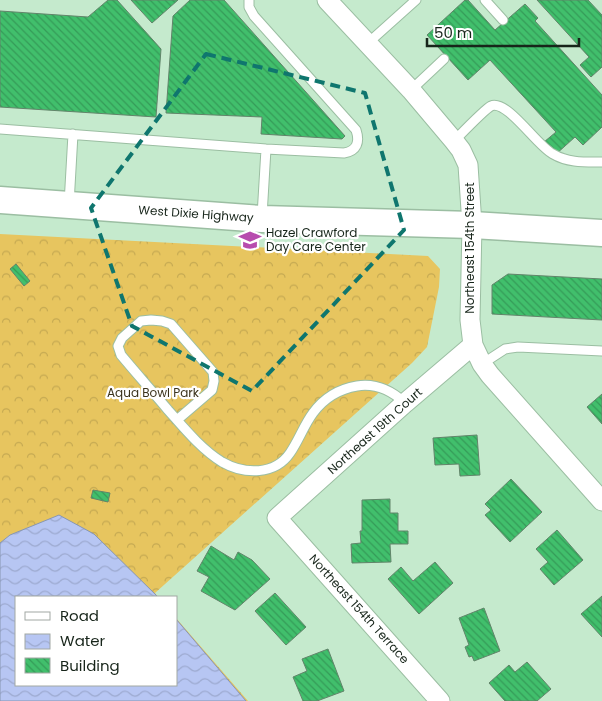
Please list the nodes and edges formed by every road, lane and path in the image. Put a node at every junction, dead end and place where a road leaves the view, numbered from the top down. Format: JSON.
{"nodes":[{"id":1,"x":249,"y":0,"type":"edge"},
{"id":2,"x":327,"y":0,"type":"edge"},
{"id":3,"x":416,"y":0,"type":"edge"},
{"id":4,"x":485,"y":0,"type":"edge"},
{"id":5,"x":503,"y":20,"type":"dead end"},
{"id":6,"x":368,"y":44,"type":"junction"},
{"id":7,"x":444,"y":60,"type":"dead end"},
{"id":8,"x":412,"y":90,"type":"junction"},
{"id":9,"x":0,"y":129,"type":"edge"},
{"id":10,"x":73,"y":134,"type":"junction"},
{"id":11,"x":454,"y":141,"type":"junction"},
{"id":12,"x":266,"y":149,"type":"junction"},
{"id":13,"x":602,"y":162,"type":"edge"},
{"id":14,"x":0,"y":200,"type":"edge"},
{"id":15,"x":69,"y":204,"type":"junction"},
{"id":16,"x":262,"y":219,"type":"junction"},
{"id":17,"x":472,"y":225,"type":"junction"},
{"id":18,"x":602,"y":233,"type":"edge"},
{"id":19,"x":473,"y":345,"type":"junction"},
{"id":20,"x":602,"y":351,"type":"edge"},
{"id":21,"x":482,"y":364,"type":"junction"},
{"id":22,"x":405,"y":403,"type":"junction"},
{"id":23,"x":177,"y":420,"type":"junction"},
{"id":24,"x":602,"y":501,"type":"edge"},
{"id":25,"x":277,"y":518,"type":"joint"},
{"id":26,"x":440,"y":701,"type":"edge"}],
"edges":[{"from":1,"to":12,"type":"lane"},
{"from":2,"to":6,"type":"street","name":"Northeast 154th Street"},
{"from":3,"to":6,"type":"lane"},
{"from":4,"to":5,"type":"lane"},
{"from":6,"to":8,"type":"street","name":"Northeast 154th Street"},
{"from":7,"to":8,"type":"lane"},
{"from":8,"to":11,"type":"street","name":"Northeast 154th Street"},
{"from":9,"to":10,"type":"lane"},
{"from":10,"to":12,"type":"lane"},
{"from":10,"to":15,"type":"lane"},
{"from":11,"to":13,"type":"lane"},
{"from":11,"to":17,"type":"street","name":"Northeast 154th Street"},
{"from":12,"to":16,"type":"lane"},
{"from":14,"to":15,"type":"main road","name":"West Dixie Highway"},
{"from":15,"to":16,"type":"main road","name":"West Dixie Highway"},
{"from":16,"to":17,"type":"main road","name":"West Dixie Highway"},
{"from":17,"to":18,"type":"main road","name":"West Dixie Highway"},
{"from":17,"to":19,"type":"street","name":"Northeast 154th Street"},
{"from":19,"to":21,"type":"street","name":"Northeast 154th Street"},
{"from":19,"to":22,"type":"street","name":"Northeast 19th Court"},
{"from":20,"to":21,"type":"lane"},
{"from":21,"to":24,"type":"street","name":"Northeast 154th Street"},
{"from":22,"to":23,"type":"lane"},
{"from":22,"to":25,"type":"street","name":"Northeast 19th Court"},
{"from":23,"to":23,"type":"lane"},
{"from":25,"to":26,"type":"street","name":"Northeast 154th Terrace"}]}
